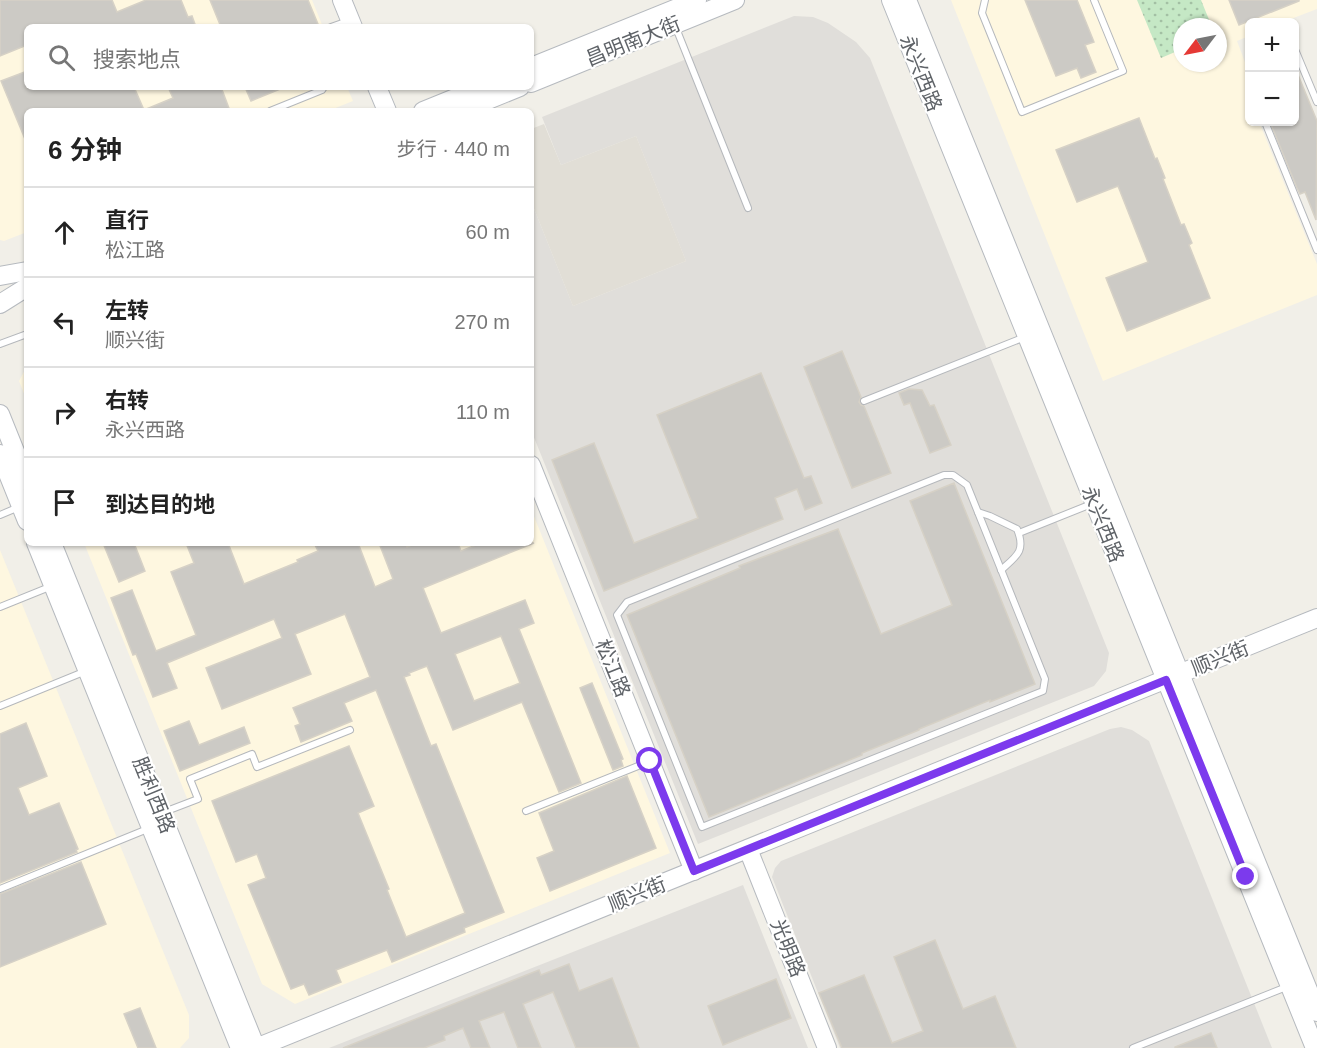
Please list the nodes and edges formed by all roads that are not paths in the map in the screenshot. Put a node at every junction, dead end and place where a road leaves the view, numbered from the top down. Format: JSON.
{"nodes":[{"id":1,"x":342,"y":0,"type":"edge"},
{"id":2,"x":697,"y":0,"type":"edge"},
{"id":3,"x":735,"y":0,"type":"edge"},
{"id":4,"x":891,"y":0,"type":"edge"},
{"id":5,"x":908,"y":0,"type":"edge"},
{"id":6,"x":985,"y":0,"type":"edge"},
{"id":7,"x":1094,"y":0,"type":"edge"},
{"id":8,"x":351,"y":23,"type":"edge"},
{"id":9,"x":674,"y":25,"type":"junction"},
{"id":10,"x":1299,"y":59,"type":"edge"},
{"id":11,"x":534,"y":66,"type":"edge"},
{"id":12,"x":534,"y":81,"type":"edge"},
{"id":13,"x":322,"y":90,"type":"edge"},
{"id":14,"x":378,"y":90,"type":"edge"},
{"id":15,"x":475,"y":90,"type":"edge"},
{"id":16,"x":513,"y":90,"type":"edge"},
{"id":17,"x":1317,"y":102,"type":"edge"},
{"id":18,"x":277,"y":108,"type":"edge"},
{"id":19,"x":386,"y":108,"type":"edge"},
{"id":20,"x":430,"y":108,"type":"edge"},
{"id":21,"x":468,"y":108,"type":"edge"},
{"id":22,"x":1267,"y":126,"type":"edge"},
{"id":23,"x":748,"y":208,"type":"dead end"},
{"id":24,"x":1317,"y":250,"type":"edge"},
{"id":25,"x":24,"y":272,"type":"edge"},
{"id":26,"x":0,"y":276,"type":"edge"},
{"id":27,"x":24,"y":289,"type":"edge"},
{"id":28,"x":0,"y":304,"type":"edge"},
{"id":29,"x":24,"y":335,"type":"edge"},
{"id":30,"x":1026,"y":336,"type":"junction"},
{"id":31,"x":0,"y":344,"type":"edge"},
{"id":32,"x":864,"y":401,"type":"dead end"},
{"id":33,"x":0,"y":414,"type":"edge"},
{"id":34,"x":0,"y":454,"type":"edge"},
{"id":35,"x":534,"y":472,"type":"edge"},
{"id":36,"x":24,"y":474,"type":"edge"},
{"id":37,"x":1094,"y":503,"type":"junction"},
{"id":38,"x":978,"y":512,"type":"junction"},
{"id":39,"x":24,"y":513,"type":"edge"},
{"id":40,"x":0,"y":515,"type":"edge"},
{"id":41,"x":1019,"y":533,"type":"junction"},
{"id":42,"x":37,"y":546,"type":"edge"},
{"id":43,"x":53,"y":546,"type":"edge"},
{"id":44,"x":1001,"y":570,"type":"junction"},
{"id":45,"x":53,"y":586,"type":"junction"},
{"id":46,"x":0,"y":607,"type":"edge"},
{"id":47,"x":1317,"y":618,"type":"edge"},
{"id":48,"x":87,"y":670,"type":"junction"},
{"id":49,"x":1173,"y":677,"type":"junction"},
{"id":50,"x":0,"y":706,"type":"edge"},
{"id":51,"x":350,"y":730,"type":"dead end"},
{"id":52,"x":650,"y":761,"type":"junction"},
{"id":53,"x":526,"y":811,"type":"dead end"},
{"id":54,"x":156,"y":821,"type":"junction"},
{"id":55,"x":748,"y":849,"type":"junction"},
{"id":56,"x":694,"y":871,"type":"junction"},
{"id":57,"x":0,"y":889,"type":"edge"},
{"id":58,"x":1290,"y":986,"type":"junction"},
{"id":59,"x":1317,"y":1012,"type":"edge"},
{"id":60,"x":240,"y":1048,"type":"edge"},
{"id":61,"x":256,"y":1048,"type":"edge"},
{"id":62,"x":827,"y":1048,"type":"edge"},
{"id":63,"x":1133,"y":1048,"type":"edge"},
{"id":64,"x":1315,"y":1048,"type":"edge"}],
"edges":[{"from":1,"to":8,"type":"main road"},
{"from":2,"to":11,"type":"main road","name":"昌明南大街"},
{"from":3,"to":9,"type":"main road","name":"昌明南大街"},
{"from":4,"to":30,"type":"main road","name":"永兴西路"},
{"from":5,"to":49,"type":"main road","name":"永兴西路"},
{"from":6,"to":7,"type":"lane"},
{"from":9,"to":12,"type":"main road","name":"昌明南大街"},
{"from":9,"to":23,"type":"lane"},
{"from":10,"to":17,"type":"lane"},
{"from":13,"to":18,"type":"lane"},
{"from":14,"to":19,"type":"main road"},
{"from":15,"to":20,"type":"main road"},
{"from":16,"to":21,"type":"main road"},
{"from":22,"to":24,"type":"lane"},
{"from":25,"to":26,"type":"main road"},
{"from":27,"to":28,"type":"main road"},
{"from":29,"to":31,"type":"lane"},
{"from":30,"to":32,"type":"lane"},
{"from":30,"to":37,"type":"main road","name":"永兴西路"},
{"from":33,"to":36,"type":"main road"},
{"from":34,"to":39,"type":"main road"},
{"from":35,"to":52,"type":"main road","name":"松江路"},
{"from":37,"to":41,"type":"lane"},
{"from":37,"to":49,"type":"main road","name":"永兴西路"},
{"from":38,"to":41,"type":"lane"},
{"from":38,"to":44,"type":"lane"},
{"from":38,"to":44,"type":"lane"},
{"from":39,"to":40,"type":"lane"},
{"from":41,"to":44,"type":"lane"},
{"from":42,"to":45,"type":"main road","name":"胜利西路"},
{"from":43,"to":54,"type":"main road","name":"胜利西路"},
{"from":45,"to":46,"type":"lane"},
{"from":45,"to":48,"type":"main road","name":"胜利西路"},
{"from":47,"to":49,"type":"main road","name":"顺兴街"},
{"from":48,"to":50,"type":"lane"},
{"from":48,"to":54,"type":"main road","name":"胜利西路"},
{"from":49,"to":55,"type":"main road","name":"顺兴街"},
{"from":49,"to":58,"type":"main road","name":"永兴西路"},
{"from":49,"to":59,"type":"main road","name":"永兴西路"},
{"from":51,"to":54,"type":"lane"},
{"from":52,"to":53,"type":"lane"},
{"from":52,"to":56,"type":"main road","name":"松江路"},
{"from":54,"to":57,"type":"lane"},
{"from":54,"to":60,"type":"main road","name":"胜利西路"},
{"from":54,"to":61,"type":"main road","name":"胜利西路"},
{"from":55,"to":56,"type":"main road","name":"顺兴街"},
{"from":55,"to":62,"type":"main road","name":"光明路"},
{"from":56,"to":61,"type":"main road","name":"顺兴街"},
{"from":58,"to":63,"type":"lane"},
{"from":58,"to":64,"type":"main road","name":"永兴西路"}]}
